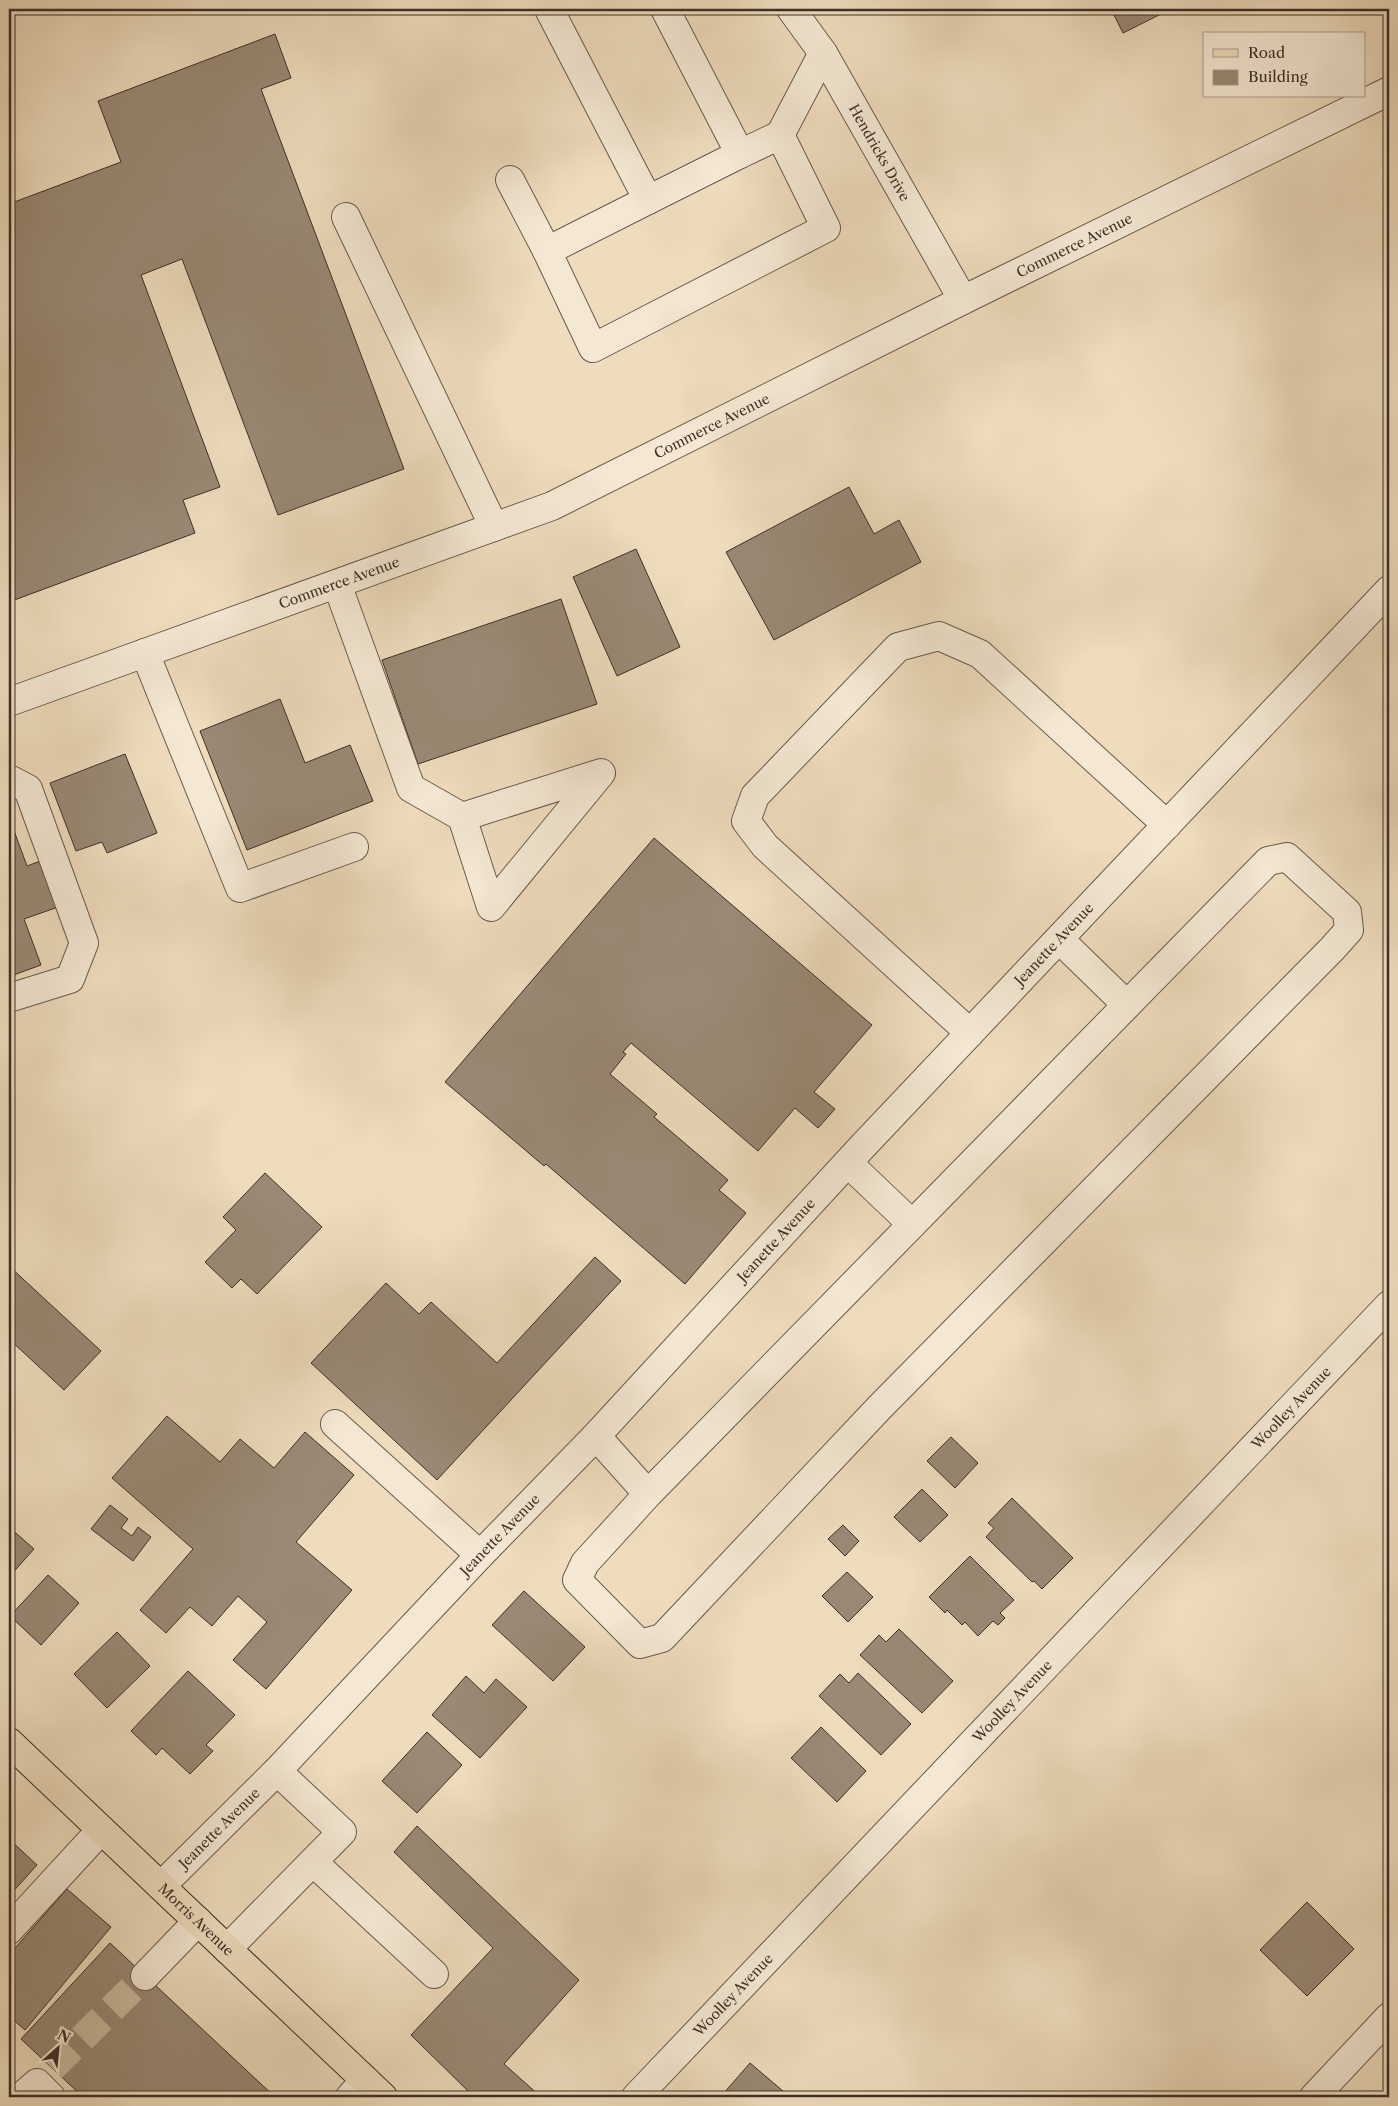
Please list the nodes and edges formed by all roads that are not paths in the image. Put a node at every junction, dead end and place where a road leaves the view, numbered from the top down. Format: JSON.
{"nodes":[{"id":1,"x":549,"y":9,"type":"edge"},
{"id":2,"x":665,"y":9,"type":"edge"},
{"id":3,"x":790,"y":9,"type":"edge"},
{"id":4,"x":823,"y":53,"type":"junction"},
{"id":5,"x":1389,"y":91,"type":"edge"},
{"id":6,"x":780,"y":135,"type":"junction"},
{"id":7,"x":740,"y":154,"type":"junction"},
{"id":8,"x":510,"y":180,"type":"dead end"},
{"id":9,"x":648,"y":200,"type":"junction"},
{"id":10,"x":346,"y":217,"type":"dead end"},
{"id":11,"x":547,"y":251,"type":"junction"},
{"id":12,"x":963,"y":300,"type":"junction"},
{"id":13,"x":494,"y":526,"type":"junction"},
{"id":14,"x":338,"y":584,"type":"junction"},
{"id":15,"x":1389,"y":590,"type":"edge"},
{"id":16,"x":145,"y":653,"type":"junction"},
{"id":17,"x":9,"y":702,"type":"edge"},
{"id":18,"x":9,"y":779,"type":"edge"},
{"id":19,"x":462,"y":816,"type":"junction"},
{"id":20,"x":1167,"y":825,"type":"junction"},
{"id":21,"x":354,"y":847,"type":"dead end"},
{"id":22,"x":1059,"y":939,"type":"junction"},
{"id":23,"x":9,"y":998,"type":"edge"},
{"id":24,"x":1127,"y":1005,"type":"junction"},
{"id":25,"x":970,"y":1033,"type":"junction"},
{"id":26,"x":848,"y":1163,"type":"junction"},
{"id":27,"x":912,"y":1224,"type":"junction"},
{"id":28,"x":1389,"y":1305,"type":"edge"},
{"id":29,"x":336,"y":1424,"type":"dead end"},
{"id":30,"x":596,"y":1436,"type":"junction"},
{"id":31,"x":648,"y":1494,"type":"junction"},
{"id":32,"x":480,"y":1555,"type":"junction"},
{"id":33,"x":9,"y":1742,"type":"edge"},
{"id":34,"x":277,"y":1771,"type":"junction"},
{"id":35,"x":102,"y":1830,"type":"junction"},
{"id":36,"x":313,"y":1862,"type":"junction"},
{"id":37,"x":161,"y":1886,"type":"junction"},
{"id":38,"x":198,"y":1921,"type":"junction"},
{"id":39,"x":9,"y":1930,"type":"edge"},
{"id":40,"x":227,"y":1949,"type":"junction"},
{"id":41,"x":434,"y":1974,"type":"dead end"},
{"id":42,"x":145,"y":1976,"type":"tunnel mouth"},
{"id":43,"x":1389,"y":2017,"type":"edge"},
{"id":44,"x":366,"y":2092,"type":"edge"},
{"id":45,"x":636,"y":2097,"type":"edge"},
{"id":46,"x":1314,"y":2097,"type":"edge"}],
"edges":[{"from":1,"to":9,"type":"street"},
{"from":2,"to":7,"type":"street"},
{"from":3,"to":4,"type":"street","name":"Hendricks Drive"},
{"from":4,"to":6,"type":"street"},
{"from":4,"to":12,"type":"street","name":"Hendricks Drive"},
{"from":5,"to":12,"type":"street","name":"Commerce Avenue"},
{"from":6,"to":7,"type":"street"},
{"from":6,"to":11,"type":"street"},
{"from":7,"to":9,"type":"street"},
{"from":8,"to":11,"type":"street"},
{"from":9,"to":11,"type":"street"},
{"from":10,"to":13,"type":"street"},
{"from":12,"to":13,"type":"street","name":"Commerce Avenue"},
{"from":13,"to":14,"type":"street","name":"Commerce Avenue"},
{"from":14,"to":16,"type":"street","name":"Commerce Avenue"},
{"from":14,"to":19,"type":"street"},
{"from":15,"to":20,"type":"street","name":"Jeanette Avenue"},
{"from":16,"to":17,"type":"street","name":"Commerce Avenue"},
{"from":16,"to":21,"type":"street"},
{"from":18,"to":23,"type":"street"},
{"from":19,"to":19,"type":"street"},
{"from":20,"to":22,"type":"street","name":"Jeanette Avenue"},
{"from":20,"to":25,"type":"street"},
{"from":22,"to":24,"type":"street"},
{"from":22,"to":25,"type":"street","name":"Jeanette Avenue"},
{"from":24,"to":27,"type":"street"},
{"from":24,"to":31,"type":"street"},
{"from":25,"to":26,"type":"street","name":"Jeanette Avenue"},
{"from":26,"to":27,"type":"street"},
{"from":26,"to":30,"type":"street","name":"Jeanette Avenue"},
{"from":27,"to":31,"type":"street"},
{"from":28,"to":45,"type":"street","name":"Woolley Avenue"},
{"from":29,"to":32,"type":"street"},
{"from":30,"to":31,"type":"street"},
{"from":30,"to":32,"type":"street","name":"Jeanette Avenue"},
{"from":32,"to":34,"type":"street","name":"Jeanette Avenue"},
{"from":33,"to":35,"type":"main road","name":"Morris Avenue"},
{"from":34,"to":36,"type":"street"},
{"from":34,"to":37,"type":"street","name":"Jeanette Avenue"},
{"from":35,"to":37,"type":"main road","name":"Morris Avenue"},
{"from":35,"to":39,"type":"street"},
{"from":36,"to":40,"type":"street"},
{"from":36,"to":41,"type":"street"},
{"from":37,"to":38,"type":"main road","name":"Morris Avenue"},
{"from":38,"to":40,"type":"main road","name":"Morris Avenue"},
{"from":38,"to":42,"type":"street"},
{"from":40,"to":44,"type":"main road","name":"Morris Avenue"},
{"from":43,"to":46,"type":"street"}]}
